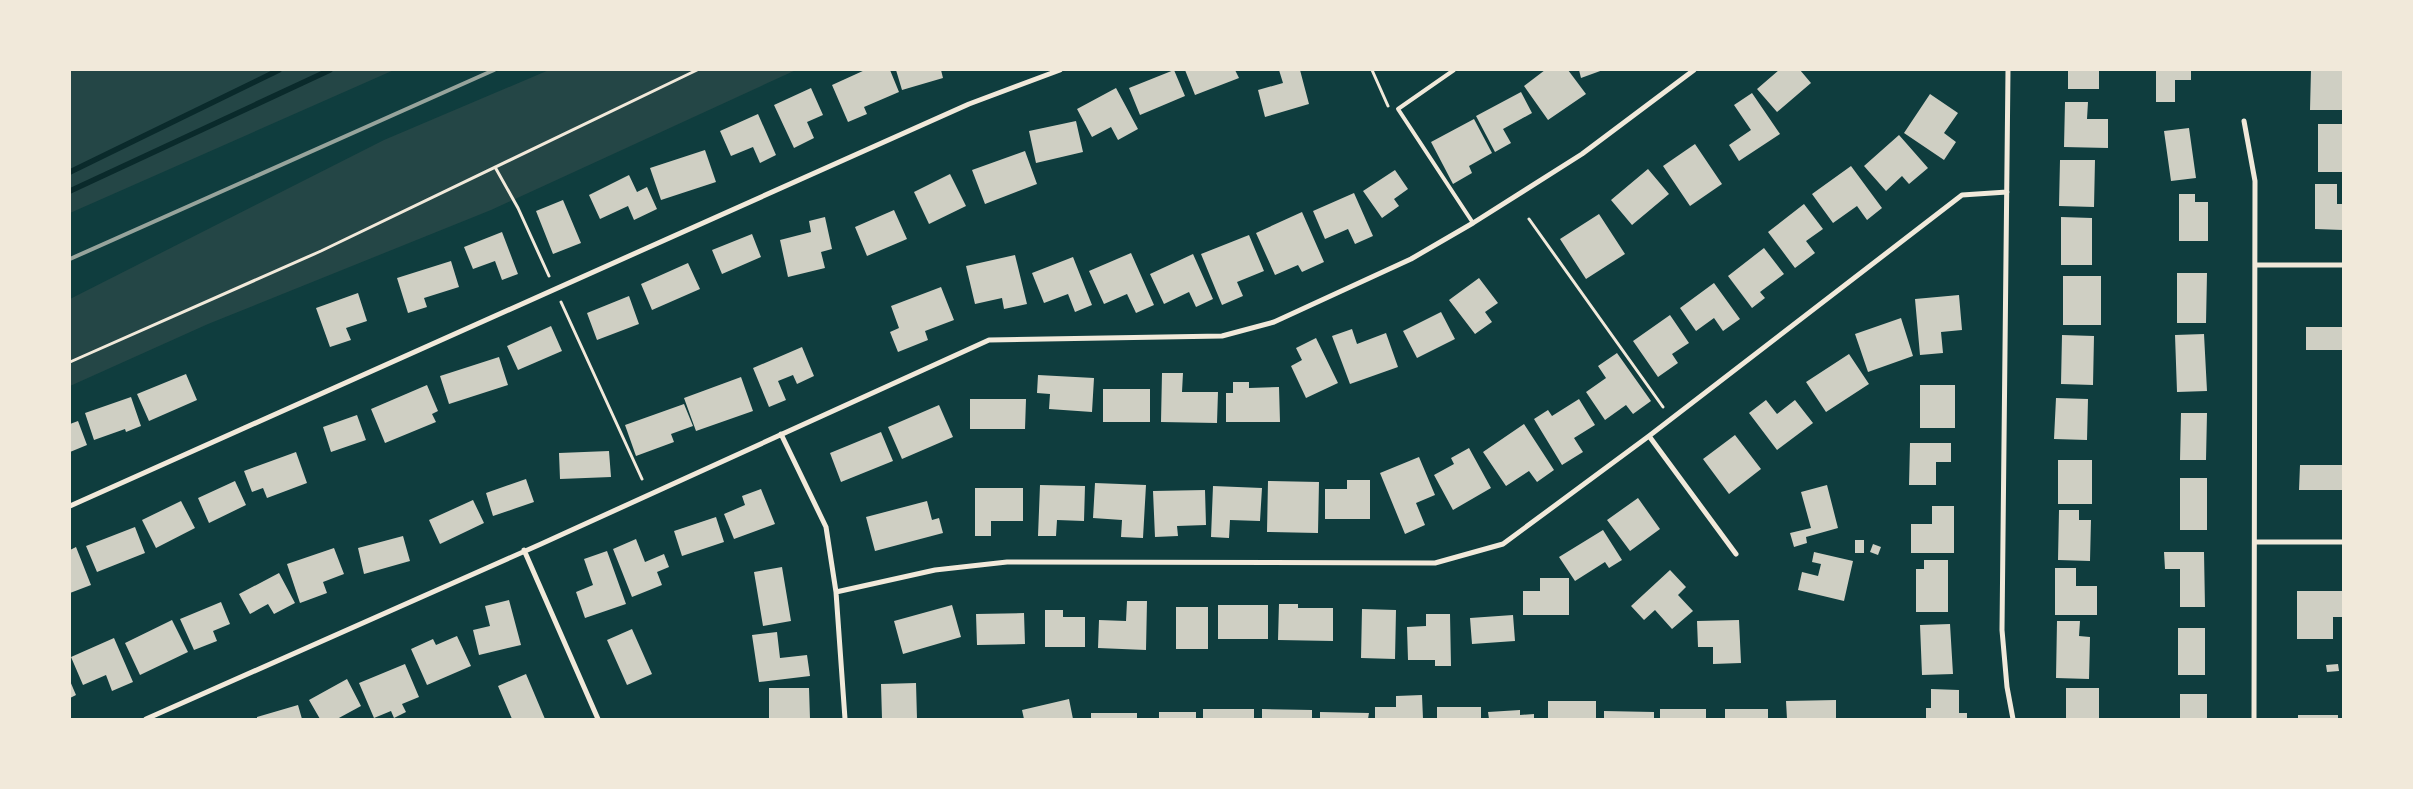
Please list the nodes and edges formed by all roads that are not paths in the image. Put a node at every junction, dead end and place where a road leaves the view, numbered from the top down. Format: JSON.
{"nodes":[{"id":1,"x":1060,"y":70,"type":"edge"},
{"id":2,"x":1454,"y":70,"type":"edge"},
{"id":3,"x":1694,"y":70,"type":"edge"},
{"id":4,"x":2008,"y":70,"type":"edge"},
{"id":5,"x":2244,"y":121,"type":"dead end"},
{"id":6,"x":2007,"y":192,"type":"junction"},
{"id":7,"x":1473,"y":223,"type":"junction"},
{"id":8,"x":2255,"y":264,"type":"junction"},
{"id":9,"x":2343,"y":265,"type":"edge"},
{"id":10,"x":781,"y":434,"type":"junction"},
{"id":11,"x":1649,"y":436,"type":"junction"},
{"id":12,"x":70,"y":506,"type":"edge"},
{"id":13,"x":2255,"y":542,"type":"junction"},
{"id":14,"x":2343,"y":542,"type":"edge"},
{"id":15,"x":524,"y":550,"type":"junction"},
{"id":16,"x":1736,"y":554,"type":"dead end"},
{"id":17,"x":836,"y":592,"type":"junction"},
{"id":18,"x":146,"y":719,"type":"edge"},
{"id":19,"x":598,"y":719,"type":"edge"},
{"id":20,"x":845,"y":719,"type":"edge"},
{"id":21,"x":2012,"y":719,"type":"edge"},
{"id":22,"x":2254,"y":719,"type":"edge"}],
"edges":[{"from":1,"to":12,"type":"street"},
{"from":2,"to":7,"type":"lane"},
{"from":3,"to":7,"type":"street"},
{"from":4,"to":6,"type":"street"},
{"from":5,"to":8,"type":"street"},
{"from":6,"to":11,"type":"street"},
{"from":6,"to":21,"type":"street"},
{"from":7,"to":10,"type":"street"},
{"from":8,"to":9,"type":"street"},
{"from":8,"to":13,"type":"street"},
{"from":10,"to":15,"type":"street"},
{"from":10,"to":17,"type":"street"},
{"from":11,"to":16,"type":"street"},
{"from":11,"to":17,"type":"street"},
{"from":13,"to":14,"type":"street"},
{"from":13,"to":22,"type":"street"},
{"from":15,"to":18,"type":"street"},
{"from":15,"to":19,"type":"street"},
{"from":17,"to":20,"type":"street"}]}
